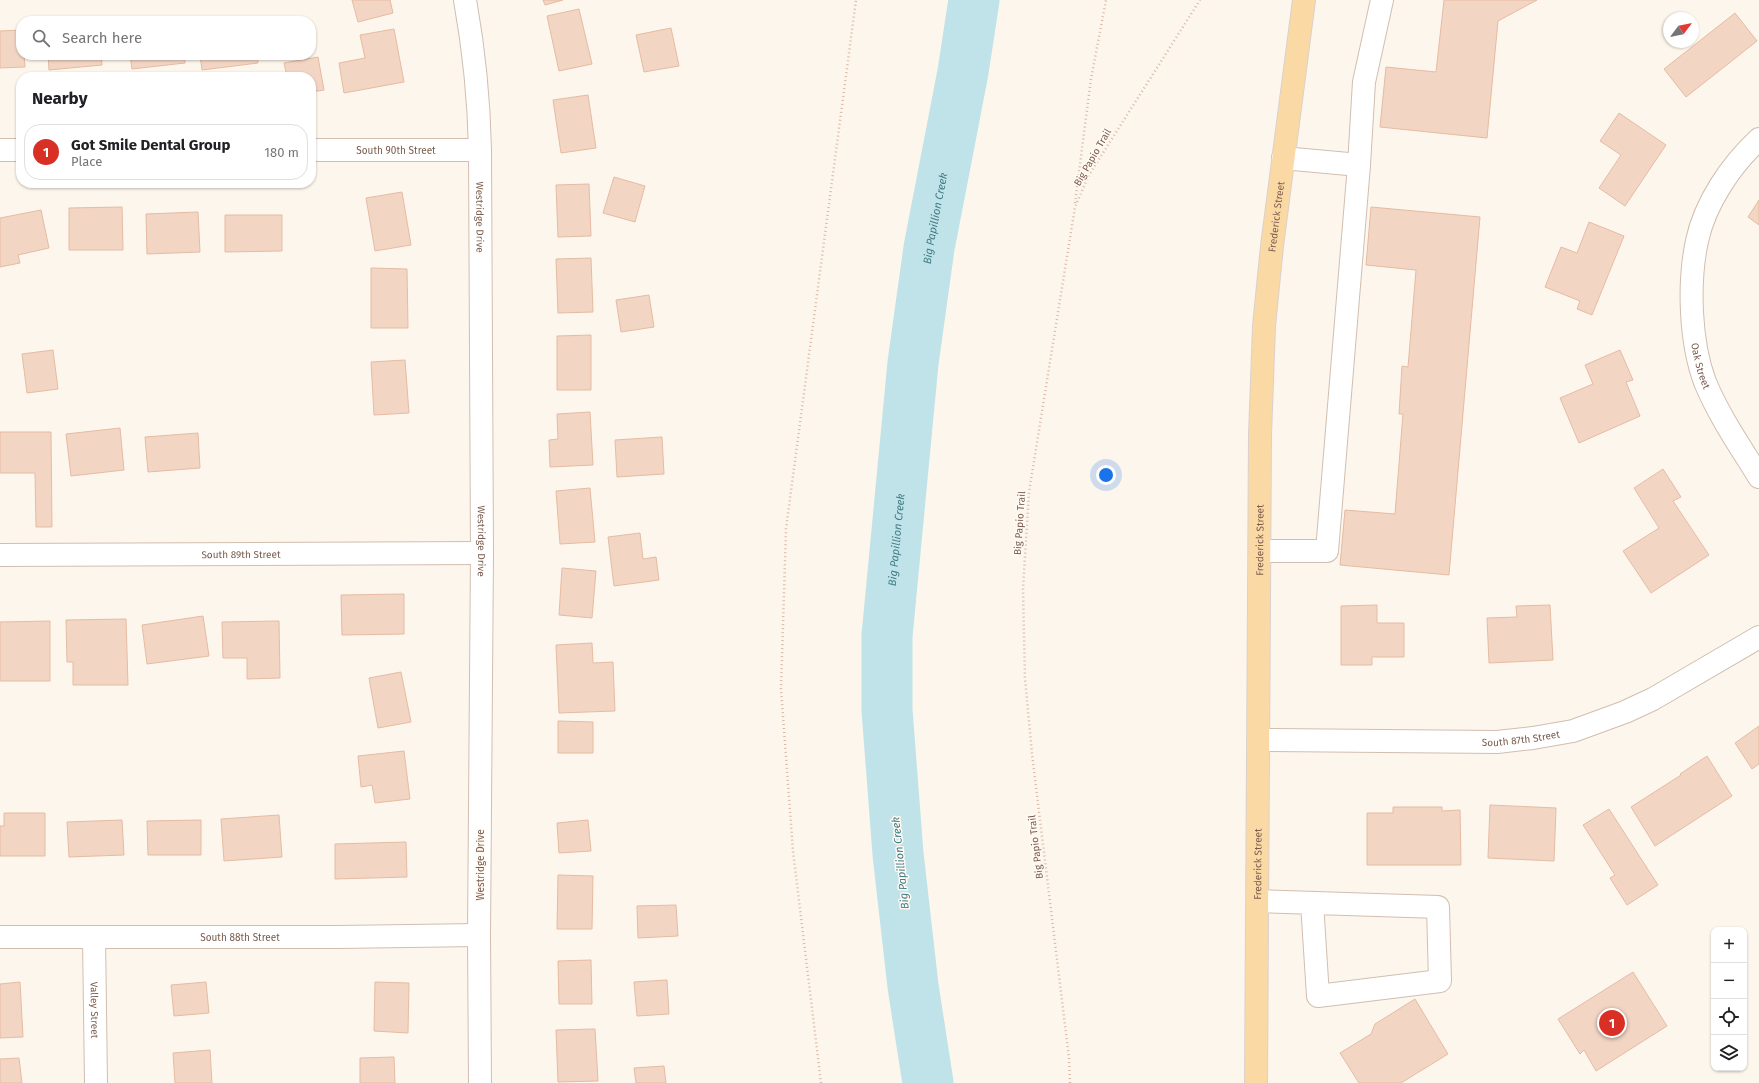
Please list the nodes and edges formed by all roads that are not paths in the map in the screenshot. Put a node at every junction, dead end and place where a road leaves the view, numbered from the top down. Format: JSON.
{"nodes":[{"id":1,"x":464,"y":0,"type":"edge"},
{"id":2,"x":1304,"y":0,"type":"edge"},
{"id":3,"x":1382,"y":0,"type":"edge"},
{"id":4,"x":1759,"y":139,"type":"edge"},
{"id":5,"x":0,"y":150,"type":"edge"},
{"id":6,"x":16,"y":150,"type":"edge"},
{"id":7,"x":316,"y":150,"type":"edge"},
{"id":8,"x":480,"y":150,"type":"junction"},
{"id":9,"x":1283,"y":158,"type":"junction"},
{"id":10,"x":1359,"y":165,"type":"junction"},
{"id":11,"x":1759,"y":477,"type":"edge"},
{"id":12,"x":1260,"y":551,"type":"junction"},
{"id":13,"x":482,"y":553,"type":"junction"},
{"id":14,"x":0,"y":555,"type":"edge"},
{"id":15,"x":1759,"y":637,"type":"edge"},
{"id":16,"x":1259,"y":740,"type":"junction"},
{"id":17,"x":1258,"y":901,"type":"junction"},
{"id":18,"x":1312,"y":903,"type":"junction"},
{"id":19,"x":479,"y":935,"type":"junction"},
{"id":20,"x":0,"y":937,"type":"edge"},
{"id":21,"x":94,"y":937,"type":"junction"},
{"id":22,"x":96,"y":1083,"type":"edge"},
{"id":23,"x":480,"y":1083,"type":"edge"},
{"id":24,"x":1256,"y":1083,"type":"edge"}],
"edges":[{"from":1,"to":8,"type":"street","name":"Westridge Drive"},
{"from":2,"to":9,"type":"main road","name":"Frederick Street"},
{"from":3,"to":10,"type":"street"},
{"from":4,"to":11,"type":"street","name":"Oak Street"},
{"from":5,"to":6,"type":"street"},
{"from":7,"to":8,"type":"street","name":"South 90th Street"},
{"from":8,"to":13,"type":"street","name":"Westridge Drive"},
{"from":9,"to":10,"type":"street"},
{"from":9,"to":12,"type":"main road","name":"Frederick Street"},
{"from":10,"to":12,"type":"street"},
{"from":12,"to":16,"type":"main road","name":"Frederick Street"},
{"from":13,"to":14,"type":"street","name":"South 89th Street"},
{"from":13,"to":19,"type":"street","name":"Westridge Drive"},
{"from":15,"to":16,"type":"street","name":"South 87th Street"},
{"from":16,"to":17,"type":"main road","name":"Frederick Street"},
{"from":17,"to":18,"type":"street"},
{"from":17,"to":24,"type":"main road","name":"Frederick Street"},
{"from":18,"to":18,"type":"street"},
{"from":19,"to":21,"type":"street","name":"South 88th Street"},
{"from":19,"to":23,"type":"street","name":"Westridge Drive"},
{"from":20,"to":21,"type":"street","name":"South 88th Street"},
{"from":21,"to":22,"type":"street","name":"Valley Street"}]}
